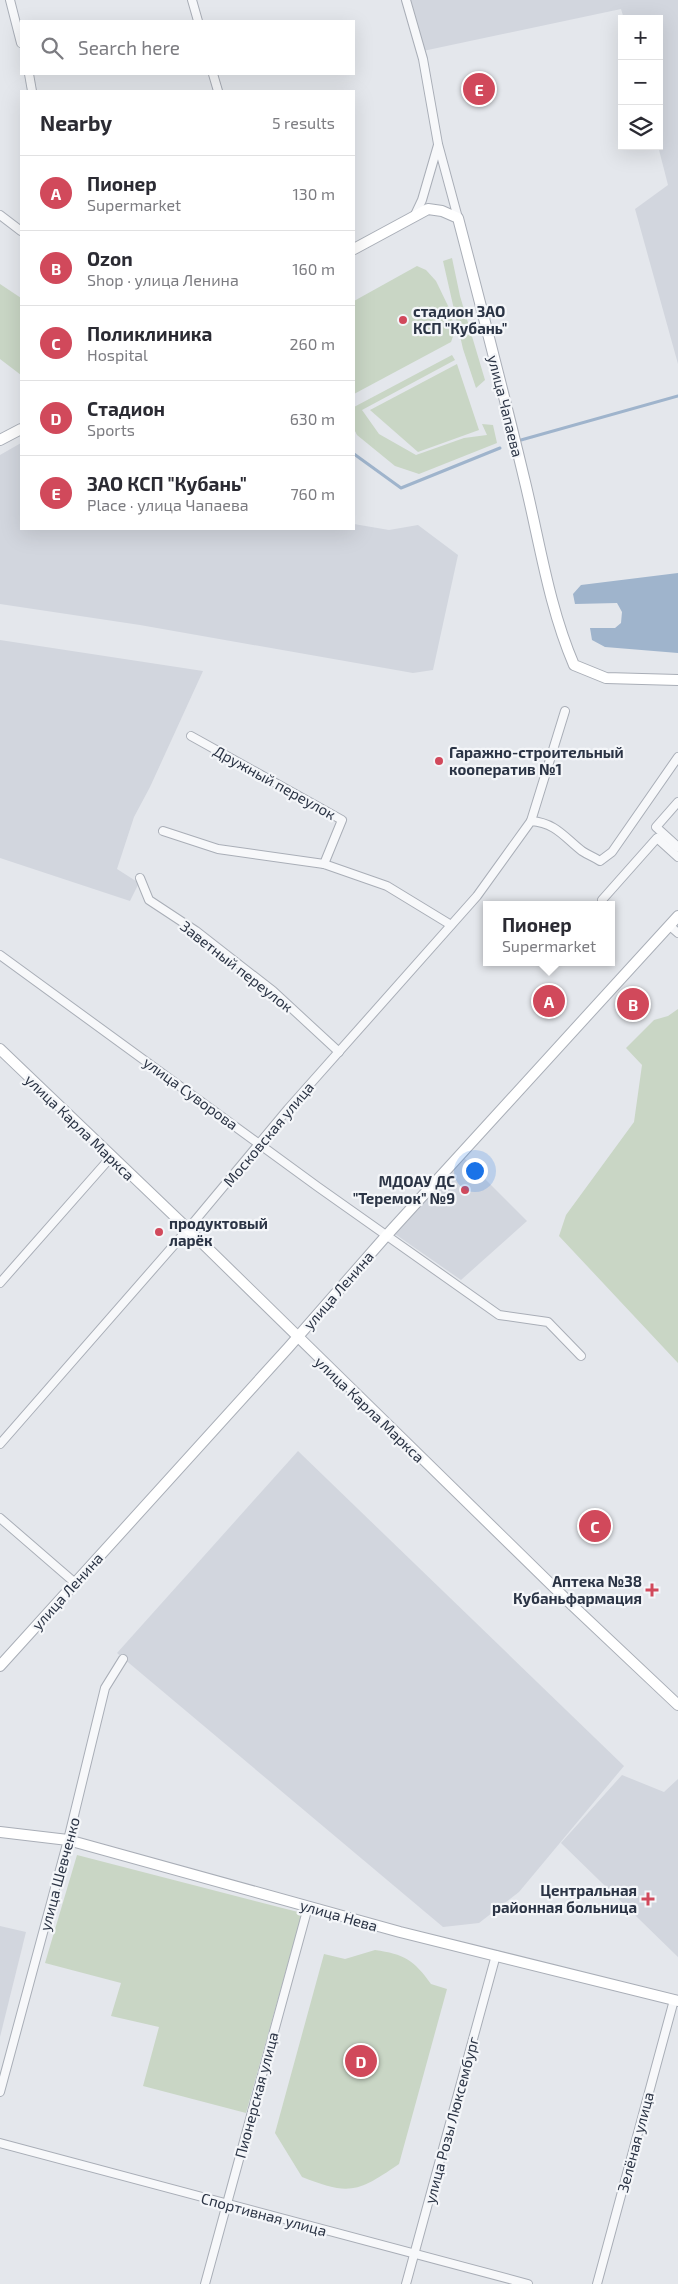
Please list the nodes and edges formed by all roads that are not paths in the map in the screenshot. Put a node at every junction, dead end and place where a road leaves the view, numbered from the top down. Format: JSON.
{"nodes":[{"id":1,"x":10,"y":0,"type":"edge"},
{"id":2,"x":192,"y":0,"type":"edge"},
{"id":3,"x":406,"y":0,"type":"edge"},
{"id":4,"x":198,"y":20,"type":"edge"},
{"id":5,"x":20,"y":39,"type":"edge"},
{"id":6,"x":29,"y":75,"type":"edge"},
{"id":7,"x":213,"y":75,"type":"edge"},
{"id":8,"x":32,"y":90,"type":"edge"},
{"id":9,"x":218,"y":90,"type":"edge"},
{"id":10,"x":438,"y":144,"type":"junction"},
{"id":11,"x":0,"y":215,"type":"edge"},
{"id":12,"x":414,"y":217,"type":"junction"},
{"id":13,"x":458,"y":218,"type":"junction"},
{"id":14,"x":20,"y":230,"type":"edge"},
{"id":15,"x":355,"y":248,"type":"edge"},
{"id":16,"x":20,"y":430,"type":"edge"},
{"id":17,"x":0,"y":440,"type":"edge"},
{"id":18,"x":678,"y":680,"type":"edge"},
{"id":19,"x":565,"y":711,"type":"dead end"},
{"id":20,"x":191,"y":736,"type":"dead end"},
{"id":21,"x":678,"y":757,"type":"edge"},
{"id":22,"x":678,"y":802,"type":"edge"},
{"id":23,"x":531,"y":821,"type":"junction"},
{"id":24,"x":163,"y":831,"type":"dead end"},
{"id":25,"x":678,"y":847,"type":"edge"},
{"id":26,"x":678,"y":858,"type":"edge"},
{"id":27,"x":324,"y":864,"type":"junction"},
{"id":28,"x":140,"y":878,"type":"dead end"},
{"id":29,"x":602,"y":900,"type":"dead end"},
{"id":30,"x":678,"y":916,"type":"edge"},
{"id":31,"x":451,"y":925,"type":"junction"},
{"id":32,"x":670,"y":926,"type":"junction"},
{"id":33,"x":678,"y":932,"type":"edge"},
{"id":34,"x":0,"y":955,"type":"edge"},
{"id":35,"x":0,"y":1049,"type":"edge"},
{"id":36,"x":339,"y":1052,"type":"junction"},
{"id":37,"x":261,"y":1143,"type":"junction"},
{"id":38,"x":111,"y":1157,"type":"junction"},
{"id":39,"x":188,"y":1229,"type":"junction"},
{"id":40,"x":386,"y":1236,"type":"junction"},
{"id":41,"x":0,"y":1283,"type":"edge"},
{"id":42,"x":297,"y":1337,"type":"junction"},
{"id":43,"x":580,"y":1356,"type":"dead end"},
{"id":44,"x":0,"y":1444,"type":"edge"},
{"id":45,"x":0,"y":1518,"type":"edge"},
{"id":46,"x":74,"y":1582,"type":"junction"},
{"id":47,"x":123,"y":1660,"type":"dead end"},
{"id":48,"x":0,"y":1666,"type":"edge"},
{"id":49,"x":678,"y":1705,"type":"edge"},
{"id":50,"x":0,"y":1832,"type":"edge"},
{"id":51,"x":68,"y":1840,"type":"junction"},
{"id":52,"x":308,"y":1907,"type":"junction"},
{"id":53,"x":496,"y":1956,"type":"junction"},
{"id":54,"x":676,"y":2000,"type":"edge"},
{"id":55,"x":0,"y":2092,"type":"edge"},
{"id":56,"x":0,"y":2143,"type":"edge"},
{"id":57,"x":226,"y":2204,"type":"junction"},
{"id":58,"x":414,"y":2254,"type":"junction"},
{"id":59,"x":205,"y":2284,"type":"edge"},
{"id":60,"x":406,"y":2284,"type":"edge"},
{"id":61,"x":528,"y":2284,"type":"edge"},
{"id":62,"x":596,"y":2284,"type":"edge"}],
"edges":[{"from":1,"to":5,"type":"street"},
{"from":2,"to":4,"type":"street"},
{"from":3,"to":10,"type":"street","name":"улица Чапаева"},
{"from":6,"to":8,"type":"street"},
{"from":7,"to":9,"type":"street"},
{"from":10,"to":12,"type":"street"},
{"from":10,"to":13,"type":"street","name":"улица Чапаева"},
{"from":11,"to":14,"type":"street"},
{"from":12,"to":13,"type":"main road"},
{"from":12,"to":15,"type":"main road"},
{"from":13,"to":18,"type":"main road","name":"улица Чапаева"},
{"from":16,"to":17,"type":"main road"},
{"from":19,"to":23,"type":"street","name":"Московская улица"},
{"from":20,"to":27,"type":"street","name":"Дружный переулок"},
{"from":21,"to":23,"type":"street"},
{"from":22,"to":25,"type":"street"},
{"from":23,"to":31,"type":"street","name":"Московская улица"},
{"from":24,"to":27,"type":"street"},
{"from":26,"to":29,"type":"street"},
{"from":27,"to":31,"type":"street"},
{"from":28,"to":36,"type":"street","name":"Заветный переулок"},
{"from":30,"to":32,"type":"main road","name":"улица Ленина"},
{"from":31,"to":36,"type":"street","name":"Московская улица"},
{"from":32,"to":33,"type":"street"},
{"from":32,"to":40,"type":"main road","name":"улица Ленина"},
{"from":34,"to":37,"type":"street","name":"улица Суворова"},
{"from":35,"to":38,"type":"main road","name":"улица Карла Маркса"},
{"from":36,"to":37,"type":"street","name":"Московская улица"},
{"from":37,"to":39,"type":"street","name":"Московская улица"},
{"from":37,"to":40,"type":"street","name":"улица Суворова"},
{"from":38,"to":39,"type":"main road","name":"улица Карла Маркса"},
{"from":38,"to":41,"type":"street"},
{"from":39,"to":42,"type":"main road","name":"улица Карла Маркса"},
{"from":39,"to":44,"type":"street","name":"Московская улица"},
{"from":40,"to":42,"type":"main road","name":"улица Ленина"},
{"from":40,"to":43,"type":"street","name":"улица Суворова"},
{"from":42,"to":46,"type":"main road","name":"улица Ленина"},
{"from":42,"to":49,"type":"main road","name":"улица Карла Маркса"},
{"from":45,"to":46,"type":"street"},
{"from":46,"to":48,"type":"main road","name":"улица Ленина"},
{"from":47,"to":51,"type":"street","name":"улица Шевченко"},
{"from":50,"to":51,"type":"main road","name":"улица Нева"},
{"from":51,"to":52,"type":"main road","name":"улица Нева"},
{"from":51,"to":55,"type":"street","name":"улица Шевченко"},
{"from":52,"to":53,"type":"main road","name":"улица Нева"},
{"from":52,"to":57,"type":"street","name":"Пионерская улица"},
{"from":53,"to":54,"type":"main road","name":"улица Нева"},
{"from":53,"to":58,"type":"street","name":"улица Розы Люксембург"},
{"from":54,"to":62,"type":"street","name":"Зелёная улица"},
{"from":56,"to":57,"type":"street","name":"Спортивная улица"},
{"from":57,"to":58,"type":"street","name":"Спортивная улица"},
{"from":57,"to":59,"type":"street","name":"Пионерская улица"},
{"from":58,"to":60,"type":"street","name":"улица Розы Люксембург"},
{"from":58,"to":61,"type":"street","name":"Спортивная улица"}]}
